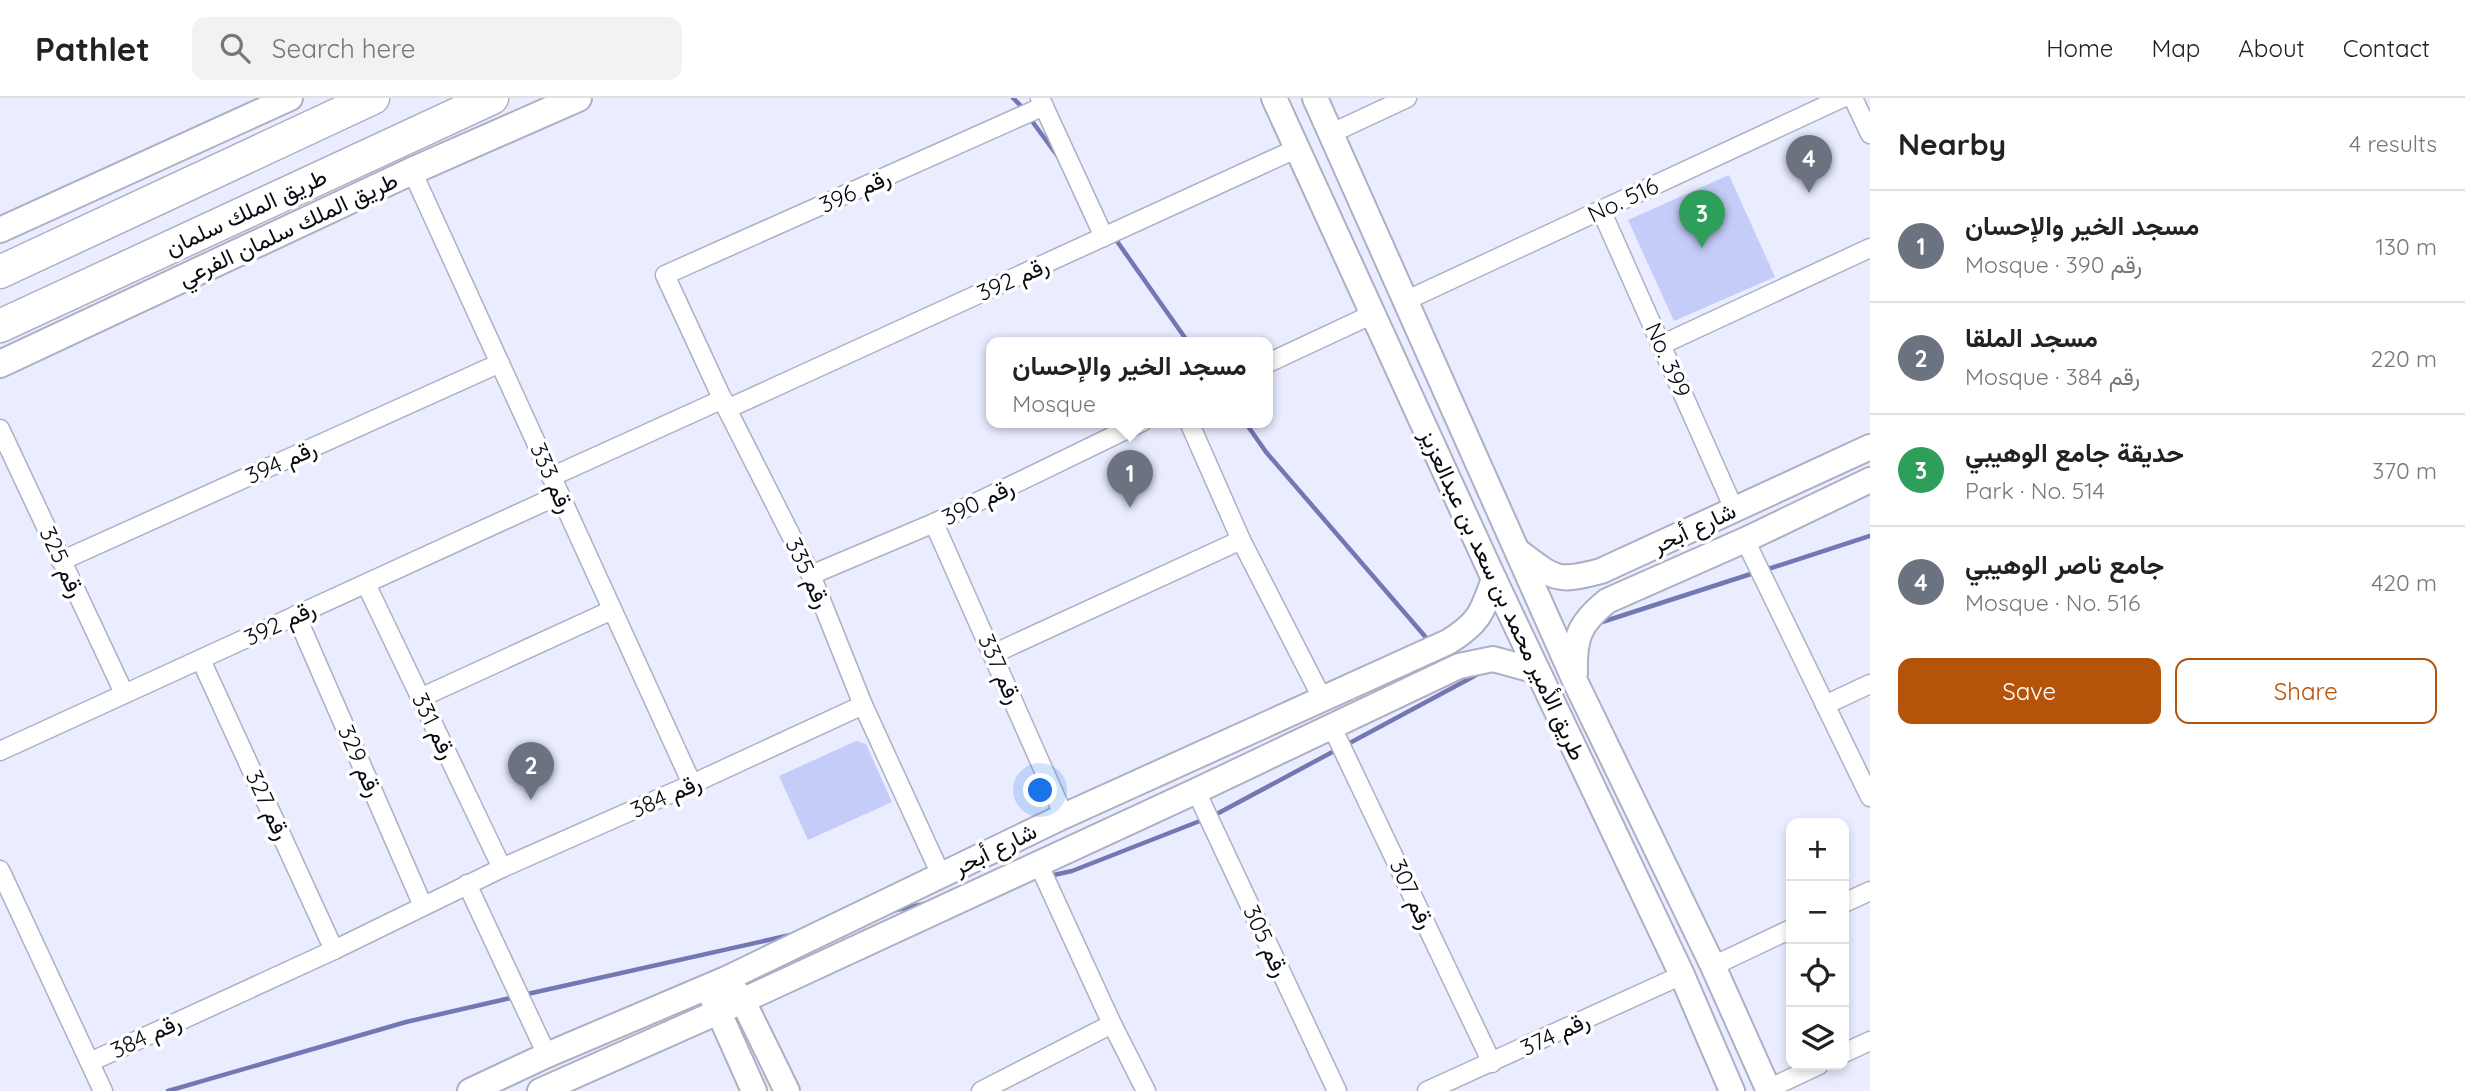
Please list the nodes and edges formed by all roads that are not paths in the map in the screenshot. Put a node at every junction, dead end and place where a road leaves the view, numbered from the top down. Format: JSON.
{"nodes":[{"id":1,"x":290,"y":98,"type":"edge"},
{"id":2,"x":335,"y":98,"type":"edge"},
{"id":3,"x":373,"y":98,"type":"edge"},
{"id":4,"x":492,"y":98,"type":"edge"},
{"id":5,"x":578,"y":98,"type":"edge"},
{"id":6,"x":1275,"y":98,"type":"edge"},
{"id":7,"x":1315,"y":98,"type":"edge"},
{"id":8,"x":1407,"y":98,"type":"edge"},
{"id":9,"x":1842,"y":98,"type":"edge"},
{"id":10,"x":1853,"y":98,"type":"edge"},
{"id":11,"x":1042,"y":102,"type":"edge"},
{"id":12,"x":1332,"y":133,"type":"junction"},
{"id":13,"x":1870,"y":134,"type":"edge"},
{"id":14,"x":1298,"y":148,"type":"junction"},
{"id":15,"x":412,"y":171,"type":"junction"},
{"id":16,"x":200,"y":177,"type":"junction"},
{"id":17,"x":1601,"y":210,"type":"junction"},
{"id":18,"x":0,"y":230,"type":"edge"},
{"id":19,"x":1104,"y":237,"type":"junction"},
{"id":20,"x":1870,"y":248,"type":"edge"},
{"id":21,"x":0,"y":272,"type":"edge"},
{"id":22,"x":666,"y":275,"type":"joint"},
{"id":23,"x":1405,"y":301,"type":"junction"},
{"id":24,"x":1373,"y":314,"type":"junction"},
{"id":25,"x":0,"y":326,"type":"edge"},
{"id":26,"x":1661,"y":345,"type":"junction"},
{"id":27,"x":1273,"y":361,"type":"edge"},
{"id":28,"x":500,"y":363,"type":"junction"},
{"id":29,"x":0,"y":364,"type":"edge"},
{"id":30,"x":725,"y":404,"type":"junction"},
{"id":31,"x":1130,"y":428,"type":"edge"},
{"id":32,"x":1192,"y":428,"type":"edge"},
{"id":33,"x":0,"y":429,"type":"edge"},
{"id":34,"x":1870,"y":447,"type":"edge"},
{"id":35,"x":551,"y":477,"type":"junction"},
{"id":36,"x":1870,"y":480,"type":"edge"},
{"id":37,"x":559,"y":495,"type":"junction"},
{"id":38,"x":1734,"y":509,"type":"junction"},
{"id":39,"x":934,"y":523,"type":"junction"},
{"id":40,"x":1241,"y":540,"type":"junction"},
{"id":41,"x":1745,"y":540,"type":"junction"},
{"id":42,"x":1519,"y":552,"type":"junction"},
{"id":43,"x":61,"y":561,"type":"junction"},
{"id":44,"x":1618,"y":564,"type":"junction"},
{"id":45,"x":811,"y":575,"type":"junction"},
{"id":46,"x":1494,"y":579,"type":"junction"},
{"id":47,"x":366,"y":584,"type":"junction"},
{"id":48,"x":1632,"y":590,"type":"junction"},
{"id":49,"x":612,"y":610,"type":"junction"},
{"id":50,"x":296,"y":615,"type":"junction"},
{"id":51,"x":1448,"y":642,"type":"junction"},
{"id":52,"x":993,"y":654,"type":"junction"},
{"id":53,"x":201,"y":660,"type":"junction"},
{"id":54,"x":1459,"y":666,"type":"junction"},
{"id":55,"x":1537,"y":671,"type":"junction"},
{"id":56,"x":1575,"y":681,"type":"junction"},
{"id":57,"x":1870,"y":684,"type":"edge"},
{"id":58,"x":124,"y":693,"type":"junction"},
{"id":59,"x":420,"y":698,"type":"junction"},
{"id":60,"x":1322,"y":698,"type":"junction"},
{"id":61,"x":863,"y":705,"type":"junction"},
{"id":62,"x":1825,"y":705,"type":"junction"},
{"id":63,"x":1331,"y":725,"type":"junction"},
{"id":64,"x":0,"y":751,"type":"edge"},
{"id":65,"x":692,"y":785,"type":"junction"},
{"id":66,"x":1196,"y":792,"type":"junction"},
{"id":67,"x":1870,"y":797,"type":"edge"},
{"id":68,"x":1064,"y":816,"type":"junction"},
{"id":69,"x":1038,"y":863,"type":"junction"},
{"id":70,"x":502,"y":868,"type":"junction"},
{"id":71,"x":0,"y":870,"type":"edge"},
{"id":72,"x":941,"y":875,"type":"junction"},
{"id":73,"x":467,"y":884,"type":"junction"},
{"id":74,"x":1870,"y":891,"type":"edge"},
{"id":75,"x":1849,"y":902,"type":"edge"},
{"id":76,"x":423,"y":906,"type":"junction"},
{"id":77,"x":1786,"y":931,"type":"edge"},
{"id":78,"x":334,"y":950,"type":"junction"},
{"id":79,"x":1713,"y":966,"type":"junction"},
{"id":80,"x":1682,"y":975,"type":"junction"},
{"id":81,"x":717,"y":983,"type":"junction"},
{"id":82,"x":742,"y":999,"type":"junction"},
{"id":83,"x":718,"y":1012,"type":"junction"},
{"id":84,"x":1112,"y":1024,"type":"junction"},
{"id":85,"x":1870,"y":1041,"type":"edge"},
{"id":86,"x":1849,"y":1051,"type":"edge"},
{"id":87,"x":547,"y":1055,"type":"junction"},
{"id":88,"x":90,"y":1062,"type":"junction"},
{"id":89,"x":1492,"y":1062,"type":"junction"},
{"id":90,"x":1809,"y":1070,"type":"edge"},
{"id":91,"x":552,"y":1088,"type":"edge"},
{"id":92,"x":989,"y":1089,"type":"edge"},
{"id":93,"x":1769,"y":1090,"type":"edge"},
{"id":94,"x":103,"y":1091,"type":"edge"},
{"id":95,"x":470,"y":1091,"type":"edge"},
{"id":96,"x":754,"y":1091,"type":"edge"},
{"id":97,"x":787,"y":1091,"type":"edge"},
{"id":98,"x":1146,"y":1091,"type":"edge"},
{"id":99,"x":1337,"y":1091,"type":"edge"},
{"id":100,"x":1427,"y":1091,"type":"edge"},
{"id":101,"x":1732,"y":1091,"type":"edge"}],
"edges":[{"from":1,"to":18,"type":"street"},
{"from":2,"to":16,"type":"main road"},
{"from":3,"to":16,"type":"highway"},
{"from":4,"to":25,"type":"highway","name":"طريق الملك سلمان"},
{"from":5,"to":15,"type":"main road","name":"طريق الملك سلمان الفرعي"},
{"from":6,"to":14,"type":"street","name":"طريق الأمير محمد بن سعد بن عبدالعزيز"},
{"from":7,"to":12,"type":"street","name":"طريق الأمير محمد بن سعد بن عبدالعزيز"},
{"from":8,"to":12,"type":"street"},
{"from":9,"to":17,"type":"street","name":"No. 516"},
{"from":10,"to":13,"type":"street"},
{"from":11,"to":19,"type":"street"},
{"from":11,"to":22,"type":"street","name":"رقم 396"},
{"from":12,"to":23,"type":"street","name":"طريق الأمير محمد بن سعد بن عبدالعزيز"},
{"from":14,"to":19,"type":"street","name":"رقم 392"},
{"from":14,"to":24,"type":"street","name":"طريق الأمير محمد بن سعد بن عبدالعزيز"},
{"from":15,"to":28,"type":"street","name":"رقم 333"},
{"from":15,"to":29,"type":"main road","name":"طريق الملك سلمان الفرعي"},
{"from":16,"to":21,"type":"highway"},
{"from":17,"to":23,"type":"street","name":"No. 516"},
{"from":17,"to":26,"type":"street","name":"No. 399"},
{"from":19,"to":30,"type":"street","name":"رقم 392"},
{"from":20,"to":26,"type":"street"},
{"from":22,"to":30,"type":"street","name":"رقم 335"},
{"from":23,"to":42,"type":"street","name":"طريق الأمير محمد بن سعد بن عبدالعزيز"},
{"from":24,"to":27,"type":"street"},
{"from":24,"to":46,"type":"street","name":"طريق الأمير محمد بن سعد بن عبدالعزيز"},
{"from":26,"to":38,"type":"street","name":"No. 399"},
{"from":28,"to":35,"type":"street","name":"رقم 333"},
{"from":28,"to":43,"type":"street","name":"رقم 394"},
{"from":30,"to":35,"type":"street","name":"رقم 392"},
{"from":30,"to":45,"type":"street","name":"رقم 335"},
{"from":31,"to":39,"type":"street","name":"رقم 390"},
{"from":32,"to":40,"type":"street"},
{"from":33,"to":43,"type":"street","name":"رقم 325"},
{"from":34,"to":38,"type":"street","name":"شارع أبحر"},
{"from":35,"to":37,"type":"street","name":"رقم 333"},
{"from":36,"to":41,"type":"street","name":"شارع أبحر"},
{"from":37,"to":47,"type":"street","name":"رقم 392"},
{"from":37,"to":49,"type":"street","name":"رقم 333"},
{"from":38,"to":44,"type":"street","name":"شارع أبحر"},
{"from":39,"to":45,"type":"street","name":"رقم 390"},
{"from":39,"to":52,"type":"street","name":"رقم 337"},
{"from":40,"to":52,"type":"street"},
{"from":40,"to":60,"type":"street"},
{"from":41,"to":48,"type":"street","name":"شارع أبحر"},
{"from":41,"to":62,"type":"street"},
{"from":42,"to":44,"type":"street","name":"شارع أبحر"},
{"from":42,"to":56,"type":"street","name":"طريق الأمير محمد بن سعد بن عبدالعزيز"},
{"from":43,"to":58,"type":"street","name":"رقم 325"},
{"from":44,"to":48,"type":"street"},
{"from":45,"to":61,"type":"street","name":"رقم 335"},
{"from":46,"to":51,"type":"street","name":"شارع أبحر"},
{"from":46,"to":55,"type":"street","name":"طريق الأمير محمد بن سعد بن عبدالعزيز"},
{"from":47,"to":50,"type":"street","name":"رقم 392"},
{"from":47,"to":59,"type":"street","name":"رقم 331"},
{"from":48,"to":56,"type":"street","name":"شارع أبحر"},
{"from":49,"to":59,"type":"street"},
{"from":49,"to":65,"type":"street","name":"رقم 333"},
{"from":50,"to":53,"type":"street","name":"رقم 392"},
{"from":50,"to":76,"type":"street","name":"رقم 329"},
{"from":51,"to":54,"type":"street"},
{"from":51,"to":60,"type":"street","name":"شارع أبحر"},
{"from":52,"to":68,"type":"street","name":"رقم 337"},
{"from":53,"to":58,"type":"street","name":"رقم 392"},
{"from":53,"to":78,"type":"street","name":"رقم 327"},
{"from":54,"to":55,"type":"street","name":"شارع أبحر"},
{"from":54,"to":63,"type":"street","name":"شارع أبحر"},
{"from":55,"to":80,"type":"street","name":"طريق الأمير محمد بن سعد بن عبدالعزيز"},
{"from":56,"to":79,"type":"street","name":"طريق الأمير محمد بن سعد بن عبدالعزيز"},
{"from":57,"to":62,"type":"street"},
{"from":58,"to":64,"type":"street","name":"رقم 392"},
{"from":59,"to":70,"type":"street","name":"رقم 331"},
{"from":60,"to":68,"type":"street","name":"شارع أبحر"},
{"from":61,"to":65,"type":"street","name":"رقم 384"},
{"from":61,"to":72,"type":"street","name":"رقم 335"},
{"from":62,"to":67,"type":"street"},
{"from":63,"to":66,"type":"street","name":"شارع أبحر"},
{"from":63,"to":89,"type":"street","name":"رقم 307"},
{"from":65,"to":70,"type":"street","name":"رقم 384"},
{"from":66,"to":69,"type":"street","name":"شارع أبحر"},
{"from":66,"to":99,"type":"street","name":"رقم 305"},
{"from":68,"to":72,"type":"street","name":"شارع أبحر"},
{"from":69,"to":82,"type":"street","name":"شارع أبحر"},
{"from":69,"to":84,"type":"street"},
{"from":70,"to":73,"type":"street","name":"رقم 384"},
{"from":71,"to":88,"type":"street"},
{"from":72,"to":81,"type":"street","name":"شارع أبحر"},
{"from":73,"to":76,"type":"street","name":"رقم 384"},
{"from":73,"to":87,"type":"street"},
{"from":74,"to":75,"type":"street"},
{"from":76,"to":78,"type":"street","name":"رقم 384"},
{"from":77,"to":79,"type":"street"},
{"from":78,"to":88,"type":"street","name":"رقم 384"},
{"from":79,"to":93,"type":"street","name":"طريق الأمير محمد بن سعد بن عبدالعزيز"},
{"from":80,"to":89,"type":"street","name":"رقم 374"},
{"from":80,"to":101,"type":"street","name":"طريق الأمير محمد بن سعد بن عبدالعزيز"},
{"from":81,"to":82,"type":"street"},
{"from":81,"to":83,"type":"street"},
{"from":81,"to":87,"type":"street","name":"شارع أبحر"},
{"from":82,"to":83,"type":"street","name":"شارع أبحر"},
{"from":82,"to":97,"type":"street"},
{"from":83,"to":91,"type":"street","name":"شارع أبحر"},
{"from":83,"to":96,"type":"street"},
{"from":84,"to":92,"type":"street"},
{"from":84,"to":98,"type":"street"},
{"from":85,"to":86,"type":"street"},
{"from":87,"to":95,"type":"street","name":"شارع أبحر"},
{"from":88,"to":94,"type":"street"},
{"from":89,"to":100,"type":"street","name":"رقم 374"},
{"from":90,"to":93,"type":"street"}]}
